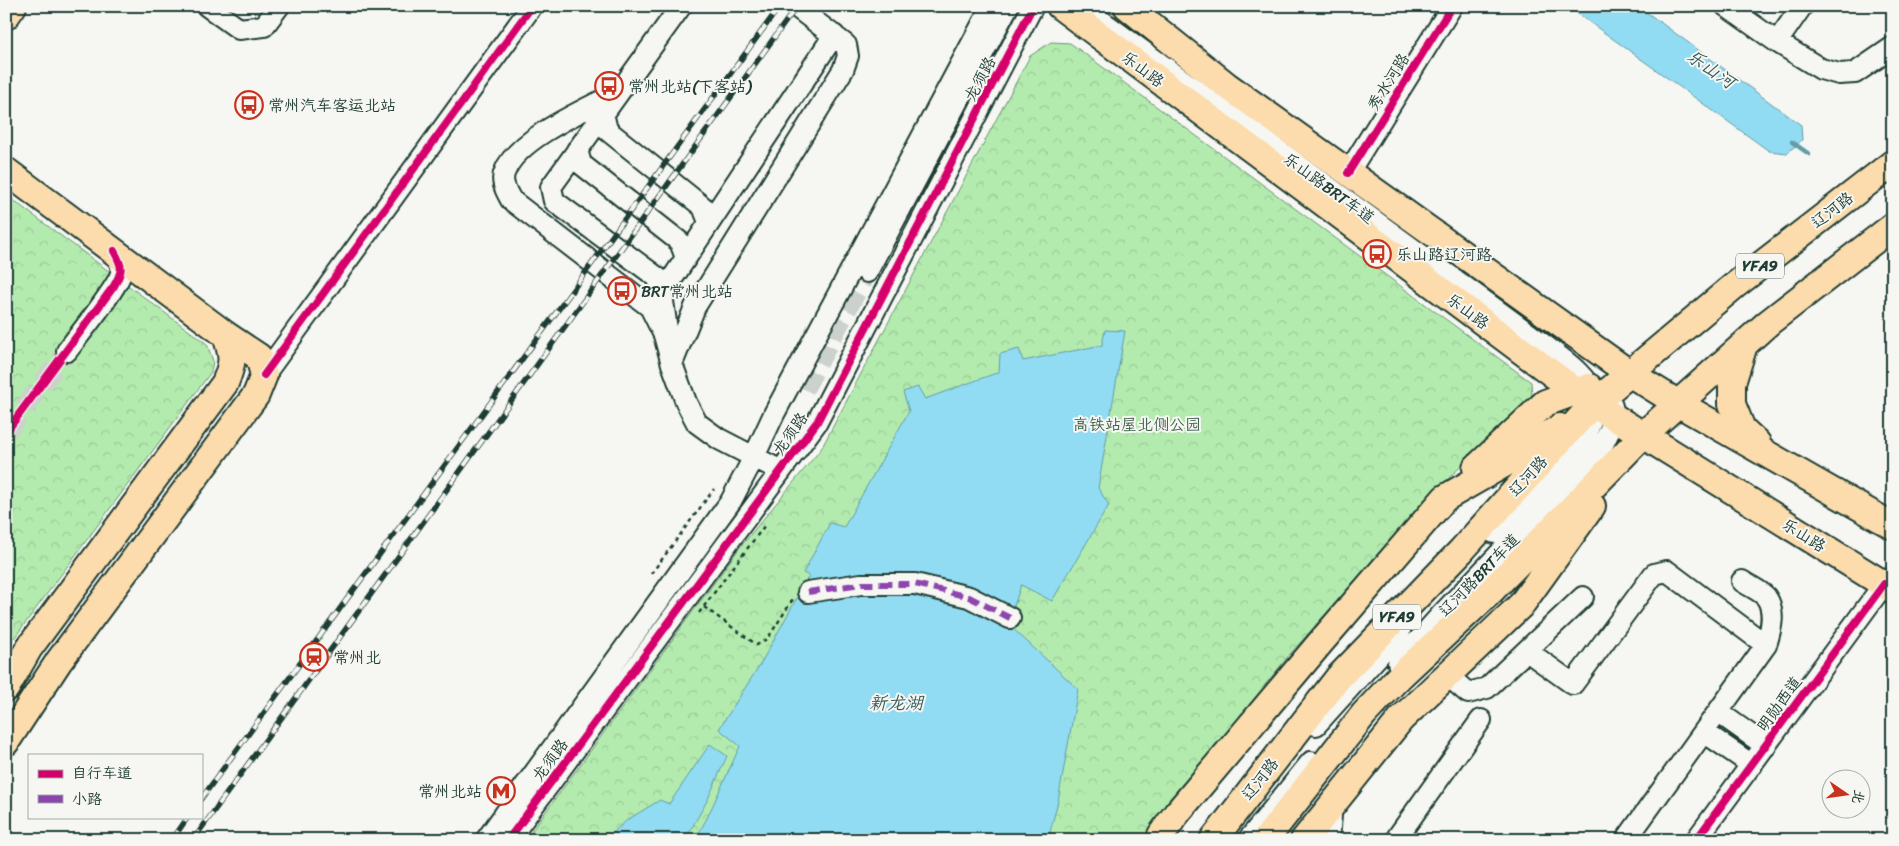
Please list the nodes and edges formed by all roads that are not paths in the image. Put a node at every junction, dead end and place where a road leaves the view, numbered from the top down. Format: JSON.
{"nodes":[{"id":1,"x":13,"y":6,"type":"edge"},
{"id":2,"x":207,"y":6,"type":"edge"},
{"id":3,"x":279,"y":6,"type":"edge"},
{"id":4,"x":532,"y":6,"type":"edge"},
{"id":5,"x":681,"y":6,"type":"edge"},
{"id":6,"x":795,"y":6,"type":"edge"},
{"id":7,"x":1008,"y":6,"type":"edge"},
{"id":8,"x":1033,"y":6,"type":"edge"},
{"id":9,"x":1053,"y":6,"type":"edge"},
{"id":10,"x":1060,"y":6,"type":"edge"},
{"id":11,"x":1070,"y":6,"type":"edge"},
{"id":12,"x":1101,"y":6,"type":"edge"},
{"id":13,"x":1127,"y":6,"type":"edge"},
{"id":14,"x":1452,"y":6,"type":"edge"},
{"id":15,"x":1726,"y":6,"type":"edge"},
{"id":16,"x":1802,"y":6,"type":"edge"},
{"id":17,"x":991,"y":8,"type":"edge"},
{"id":18,"x":6,"y":16,"type":"edge"},
{"id":19,"x":1020,"y":33,"type":"junction"},
{"id":20,"x":834,"y":35,"type":"junction"},
{"id":21,"x":1777,"y":42,"type":"junction"},
{"id":22,"x":1893,"y":47,"type":"edge"},
{"id":23,"x":617,"y":93,"type":"junction"},
{"id":24,"x":603,"y":113,"type":"junction"},
{"id":25,"x":580,"y":145,"type":"junction"},
{"id":26,"x":1893,"y":163,"type":"edge"},
{"id":27,"x":6,"y":172,"type":"edge"},
{"id":28,"x":1348,"y":173,"type":"junction"},
{"id":29,"x":709,"y":222,"type":"junction"},
{"id":30,"x":1893,"y":226,"type":"edge"},
{"id":31,"x":114,"y":251,"type":"junction"},
{"id":32,"x":689,"y":253,"type":"junction"},
{"id":33,"x":867,"y":272,"type":"tunnel mouth"},
{"id":34,"x":666,"y":289,"type":"junction"},
{"id":35,"x":226,"y":335,"type":"junction"},
{"id":36,"x":1745,"y":344,"type":"junction"},
{"id":37,"x":67,"y":351,"type":"tunnel mouth"},
{"id":38,"x":672,"y":364,"type":"junction"},
{"id":39,"x":1629,"y":373,"type":"junction"},
{"id":40,"x":264,"y":374,"type":"junction"},
{"id":41,"x":1594,"y":391,"type":"junction"},
{"id":42,"x":1679,"y":404,"type":"junction"},
{"id":43,"x":1643,"y":435,"type":"junction"},
{"id":44,"x":1770,"y":456,"type":"junction"},
{"id":45,"x":754,"y":457,"type":"junction"},
{"id":46,"x":781,"y":470,"type":"junction"},
{"id":47,"x":1893,"y":526,"type":"edge"},
{"id":48,"x":1742,"y":581,"type":"dead end"},
{"id":49,"x":1888,"y":587,"type":"edge"},
{"id":50,"x":803,"y":594,"type":"road end"},
{"id":51,"x":1583,"y":597,"type":"dead end"},
{"id":52,"x":1010,"y":618,"type":"dead end"},
{"id":53,"x":1766,"y":644,"type":"junction"},
{"id":54,"x":1526,"y":651,"type":"junction"},
{"id":55,"x":1452,"y":670,"type":"junction"},
{"id":56,"x":6,"y":688,"type":"edge"},
{"id":57,"x":1718,"y":712,"type":"junction"},
{"id":58,"x":1481,"y":720,"type":"dead end"},
{"id":59,"x":1704,"y":732,"type":"junction"},
{"id":60,"x":6,"y":742,"type":"edge"},
{"id":61,"x":1766,"y":746,"type":"junction"},
{"id":62,"x":1752,"y":765,"type":"junction"},
{"id":63,"x":1332,"y":803,"type":"junction"},
{"id":64,"x":1701,"y":838,"type":"edge"},
{"id":65,"x":486,"y":840,"type":"edge"},
{"id":66,"x":508,"y":840,"type":"edge"},
{"id":67,"x":1161,"y":840,"type":"edge"},
{"id":68,"x":1213,"y":840,"type":"edge"},
{"id":69,"x":1226,"y":840,"type":"edge"},
{"id":70,"x":1248,"y":840,"type":"edge"},
{"id":71,"x":1265,"y":840,"type":"edge"},
{"id":72,"x":1304,"y":840,"type":"edge"},
{"id":73,"x":1329,"y":840,"type":"edge"},
{"id":74,"x":1400,"y":840,"type":"edge"},
{"id":75,"x":1626,"y":840,"type":"edge"}],
"edges":[{"from":1,"to":18,"type":"main road"},
{"from":2,"to":3,"type":"street"},
{"from":4,"to":40,"type":"street"},
{"from":5,"to":23,"type":"street"},
{"from":6,"to":20,"type":"street"},
{"from":7,"to":33,"type":"street"},
{"from":8,"to":19,"type":"street","name":"龙须路"},
{"from":9,"to":19,"type":"street"},
{"from":10,"to":41,"type":"main road","name":"乐山路"},
{"from":11,"to":41,"type":"street","name":"乐山路BRT车道"},
{"from":12,"to":41,"type":"street","name":"乐山路BRT车道"},
{"from":13,"to":28,"type":"main road"},
{"from":14,"to":28,"type":"street","name":"秀水河路"},
{"from":15,"to":21,"type":"street"},
{"from":16,"to":21,"type":"street"},
{"from":17,"to":45,"type":"street","name":"龙须路"},
{"from":19,"to":46,"type":"street","name":"龙须路"},
{"from":20,"to":29,"type":"street"},
{"from":20,"to":38,"type":"street"},
{"from":21,"to":22,"type":"street"},
{"from":23,"to":24,"type":"street"},
{"from":23,"to":38,"type":"street"},
{"from":24,"to":25,"type":"street"},
{"from":24,"to":29,"type":"street"},
{"from":25,"to":32,"type":"street"},
{"from":25,"to":34,"type":"street"},
{"from":26,"to":39,"type":"main road","name":"辽河路","number":"YFA9"},
{"from":27,"to":31,"type":"main road"},
{"from":28,"to":39,"type":"main road"},
{"from":29,"to":32,"type":"street"},
{"from":30,"to":36,"type":"main road","number":"YFA9"},
{"from":31,"to":35,"type":"main road"},
{"from":31,"to":37,"type":"street"},
{"from":32,"to":34,"type":"street"},
{"from":34,"to":38,"type":"street"},
{"from":35,"to":40,"type":"main road"},
{"from":35,"to":56,"type":"main road"},
{"from":36,"to":42,"type":"main road","number":"YFA9"},
{"from":36,"to":44,"type":"main road"},
{"from":38,"to":45,"type":"street"},
{"from":39,"to":41,"type":"main road"},
{"from":39,"to":42,"type":"main road"},
{"from":40,"to":60,"type":"main road"},
{"from":41,"to":43,"type":"main road","name":"乐山路"},
{"from":41,"to":67,"type":"main road"},
{"from":41,"to":68,"type":"main road","name":"辽河路","number":"YFA9"},
{"from":41,"to":69,"type":"street","name":"辽河路BRT车道"},
{"from":41,"to":70,"type":"street","name":"辽河路BRT车道"},
{"from":42,"to":43,"type":"main road","number":"YFA9"},
{"from":42,"to":44,"type":"main road"},
{"from":43,"to":49,"type":"main road","name":"乐山路"},
{"from":43,"to":55,"type":"main road"},
{"from":43,"to":71,"type":"main road","number":"YFA9"},
{"from":44,"to":47,"type":"main road"},
{"from":45,"to":46,"type":"street"},
{"from":45,"to":65,"type":"street","name":"龙须路"},
{"from":46,"to":66,"type":"street","name":"龙须路"},
{"from":48,"to":53,"type":"street"},
{"from":49,"to":61,"type":"street","name":"明勋西道"},
{"from":50,"to":52,"type":"street"},
{"from":51,"to":54,"type":"street"},
{"from":53,"to":54,"type":"street"},
{"from":53,"to":57,"type":"street"},
{"from":54,"to":55,"type":"street"},
{"from":55,"to":63,"type":"main road"},
{"from":57,"to":59,"type":"street"},
{"from":57,"to":61,"type":"street"},
{"from":58,"to":74,"type":"street"},
{"from":59,"to":62,"type":"street"},
{"from":59,"to":75,"type":"street"},
{"from":61,"to":62,"type":"street","name":"明勋西道"},
{"from":62,"to":64,"type":"street","name":"明勋西道"},
{"from":63,"to":72,"type":"main road"},
{"from":63,"to":73,"type":"street"}]}
